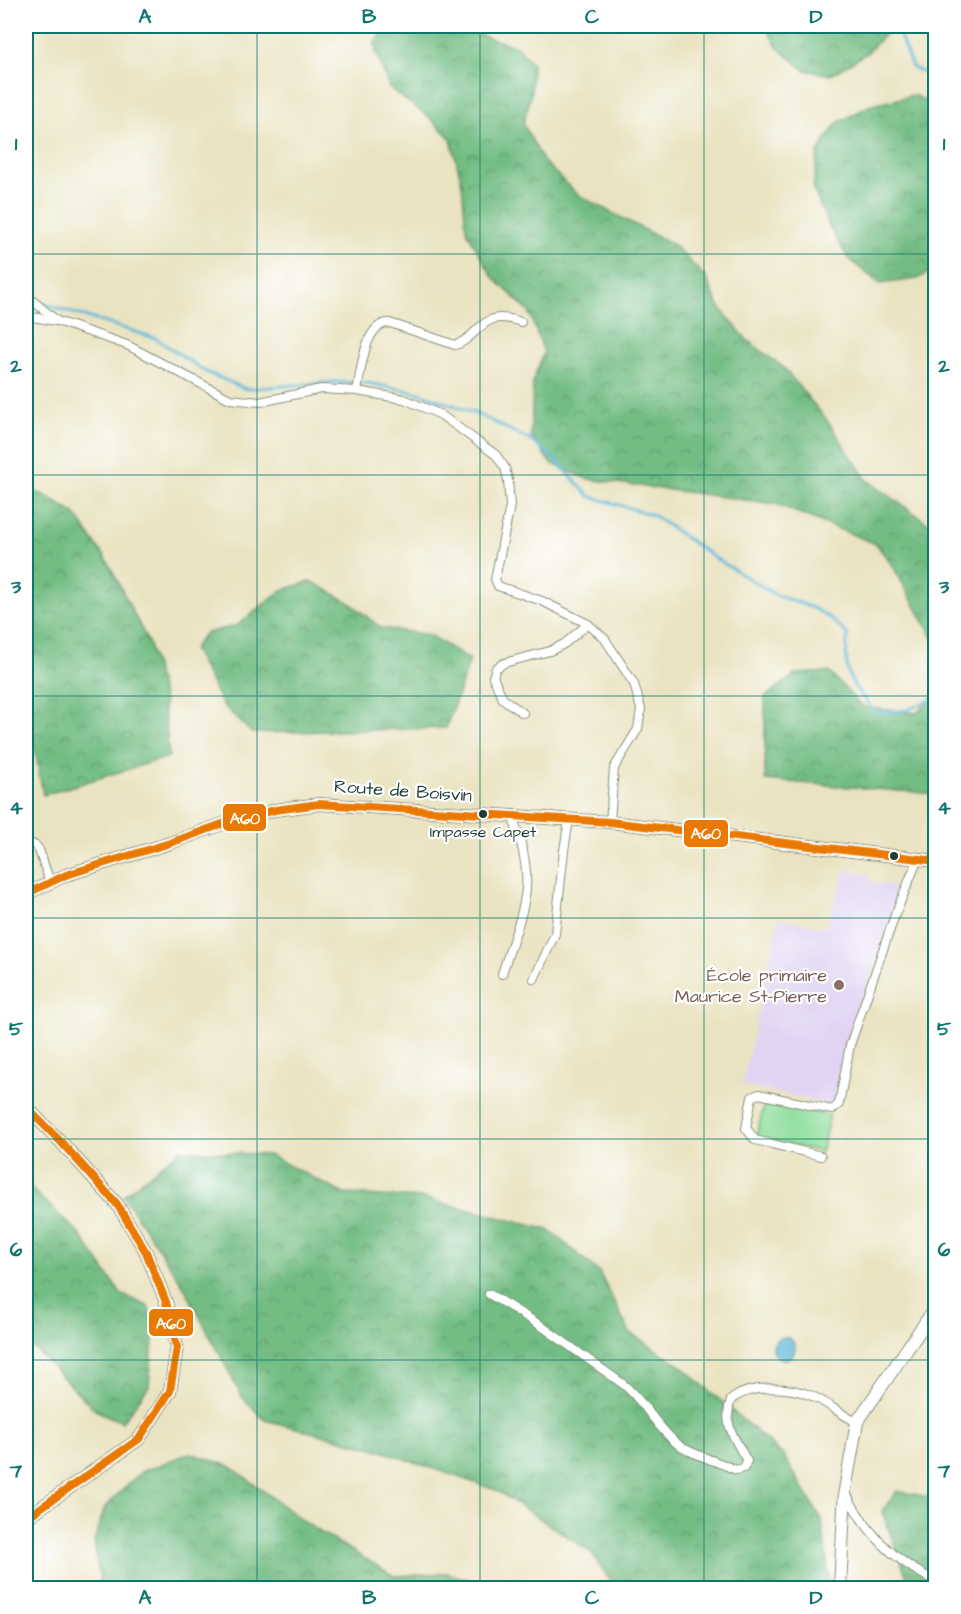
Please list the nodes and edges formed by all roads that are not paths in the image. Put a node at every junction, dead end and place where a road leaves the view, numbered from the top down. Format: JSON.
{"nodes":[{"id":1,"x":26,"y":295,"type":"edge"},
{"id":2,"x":26,"y":316,"type":"edge"},
{"id":3,"x":57,"y":321,"type":"junction"},
{"id":4,"x":521,"y":322,"type":"dead end"},
{"id":5,"x":357,"y":391,"type":"junction"},
{"id":6,"x":588,"y":624,"type":"junction"},
{"id":7,"x":523,"y":712,"type":"dead end"},
{"id":8,"x":512,"y":816,"type":"junction"},
{"id":9,"x":569,"y":820,"type":"junction"},
{"id":10,"x":610,"y":822,"type":"junction"},
{"id":11,"x":26,"y":842,"type":"edge"},
{"id":12,"x":918,"y":859,"type":"junction"},
{"id":13,"x":936,"y":861,"type":"edge"},
{"id":14,"x":50,"y":882,"type":"junction"},
{"id":15,"x":26,"y":894,"type":"edge"},
{"id":16,"x":502,"y":974,"type":"dead end"},
{"id":17,"x":534,"y":979,"type":"dead end"},
{"id":18,"x":26,"y":1107,"type":"edge"},
{"id":19,"x":821,"y":1156,"type":"dead end"},
{"id":20,"x":489,"y":1294,"type":"dead end"},
{"id":21,"x":936,"y":1307,"type":"edge"},
{"id":22,"x":857,"y":1422,"type":"junction"},
{"id":23,"x":845,"y":1490,"type":"junction"},
{"id":24,"x":26,"y":1518,"type":"edge"},
{"id":25,"x":936,"y":1581,"type":"edge"},
{"id":26,"x":840,"y":1588,"type":"edge"}],
"edges":[{"from":1,"to":3,"type":"street"},
{"from":2,"to":3,"type":"street"},
{"from":3,"to":5,"type":"street"},
{"from":4,"to":5,"type":"street"},
{"from":5,"to":6,"type":"street"},
{"from":6,"to":7,"type":"street"},
{"from":6,"to":10,"type":"street"},
{"from":8,"to":9,"type":"main road","name":"Route de Boisvin"},
{"from":8,"to":14,"type":"main road","name":"Route de Boisvin"},
{"from":8,"to":16,"type":"street"},
{"from":9,"to":10,"type":"main road","name":"Route de Boisvin"},
{"from":9,"to":17,"type":"street"},
{"from":10,"to":12,"type":"main road","name":"Route de Boisvin"},
{"from":11,"to":14,"type":"street"},
{"from":12,"to":13,"type":"main road","name":"Route de Boisvin"},
{"from":12,"to":19,"type":"street"},
{"from":14,"to":15,"type":"main road","name":"Route de Boisvin"},
{"from":18,"to":24,"type":"main road"},
{"from":20,"to":22,"type":"street"},
{"from":21,"to":22,"type":"main road"},
{"from":22,"to":23,"type":"main road"},
{"from":23,"to":25,"type":"street"},
{"from":23,"to":26,"type":"main road"}]}
